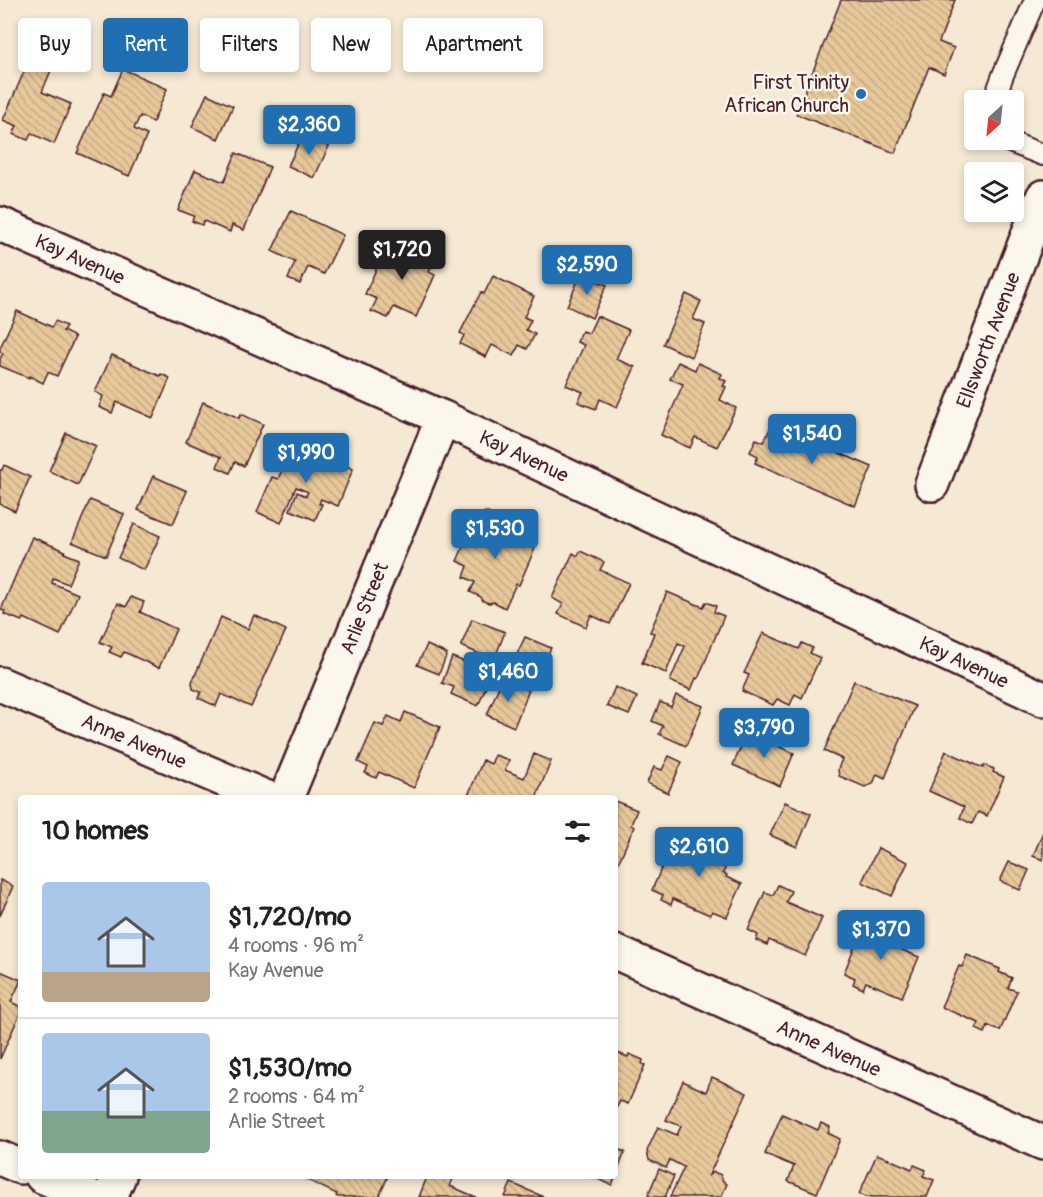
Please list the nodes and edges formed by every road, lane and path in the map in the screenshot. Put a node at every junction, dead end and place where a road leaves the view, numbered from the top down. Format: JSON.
{"nodes":[{"id":1,"x":1035,"y":0,"type":"edge"},
{"id":2,"x":998,"y":90,"type":"edge"},
{"id":3,"x":1024,"y":148,"type":"edge"},
{"id":4,"x":1043,"y":155,"type":"edge"},
{"id":5,"x":1043,"y":197,"type":"edge"},
{"id":6,"x":0,"y":224,"type":"edge"},
{"id":7,"x":443,"y":418,"type":"junction"},
{"id":8,"x":932,"y":483,"type":"dead end"},
{"id":9,"x":0,"y":684,"type":"edge"},
{"id":10,"x":1043,"y":699,"type":"edge"},
{"id":11,"x":260,"y":795,"type":"edge"},
{"id":12,"x":287,"y":795,"type":"edge"},
{"id":13,"x":618,"y":953,"type":"edge"},
{"id":14,"x":1043,"y":1143,"type":"edge"},
{"id":15,"x":0,"y":1158,"type":"edge"},
{"id":16,"x":18,"y":1166,"type":"edge"},
{"id":17,"x":49,"y":1179,"type":"edge"},
{"id":18,"x":118,"y":1179,"type":"edge"},
{"id":19,"x":91,"y":1197,"type":"edge"},
{"id":20,"x":110,"y":1197,"type":"edge"}],
"edges":[{"from":1,"to":2,"type":"lane"},
{"from":3,"to":4,"type":"lane"},
{"from":5,"to":8,"type":"street","name":"Ellsworth Avenue"},
{"from":6,"to":7,"type":"street","name":"Kay Avenue"},
{"from":7,"to":10,"type":"street","name":"Kay Avenue"},
{"from":7,"to":12,"type":"street","name":"Arlie Street"},
{"from":9,"to":11,"type":"street","name":"Anne Avenue"},
{"from":13,"to":14,"type":"street","name":"Anne Avenue"},
{"from":15,"to":16,"type":"street"},
{"from":17,"to":19,"type":"street"},
{"from":18,"to":20,"type":"street"}]}
